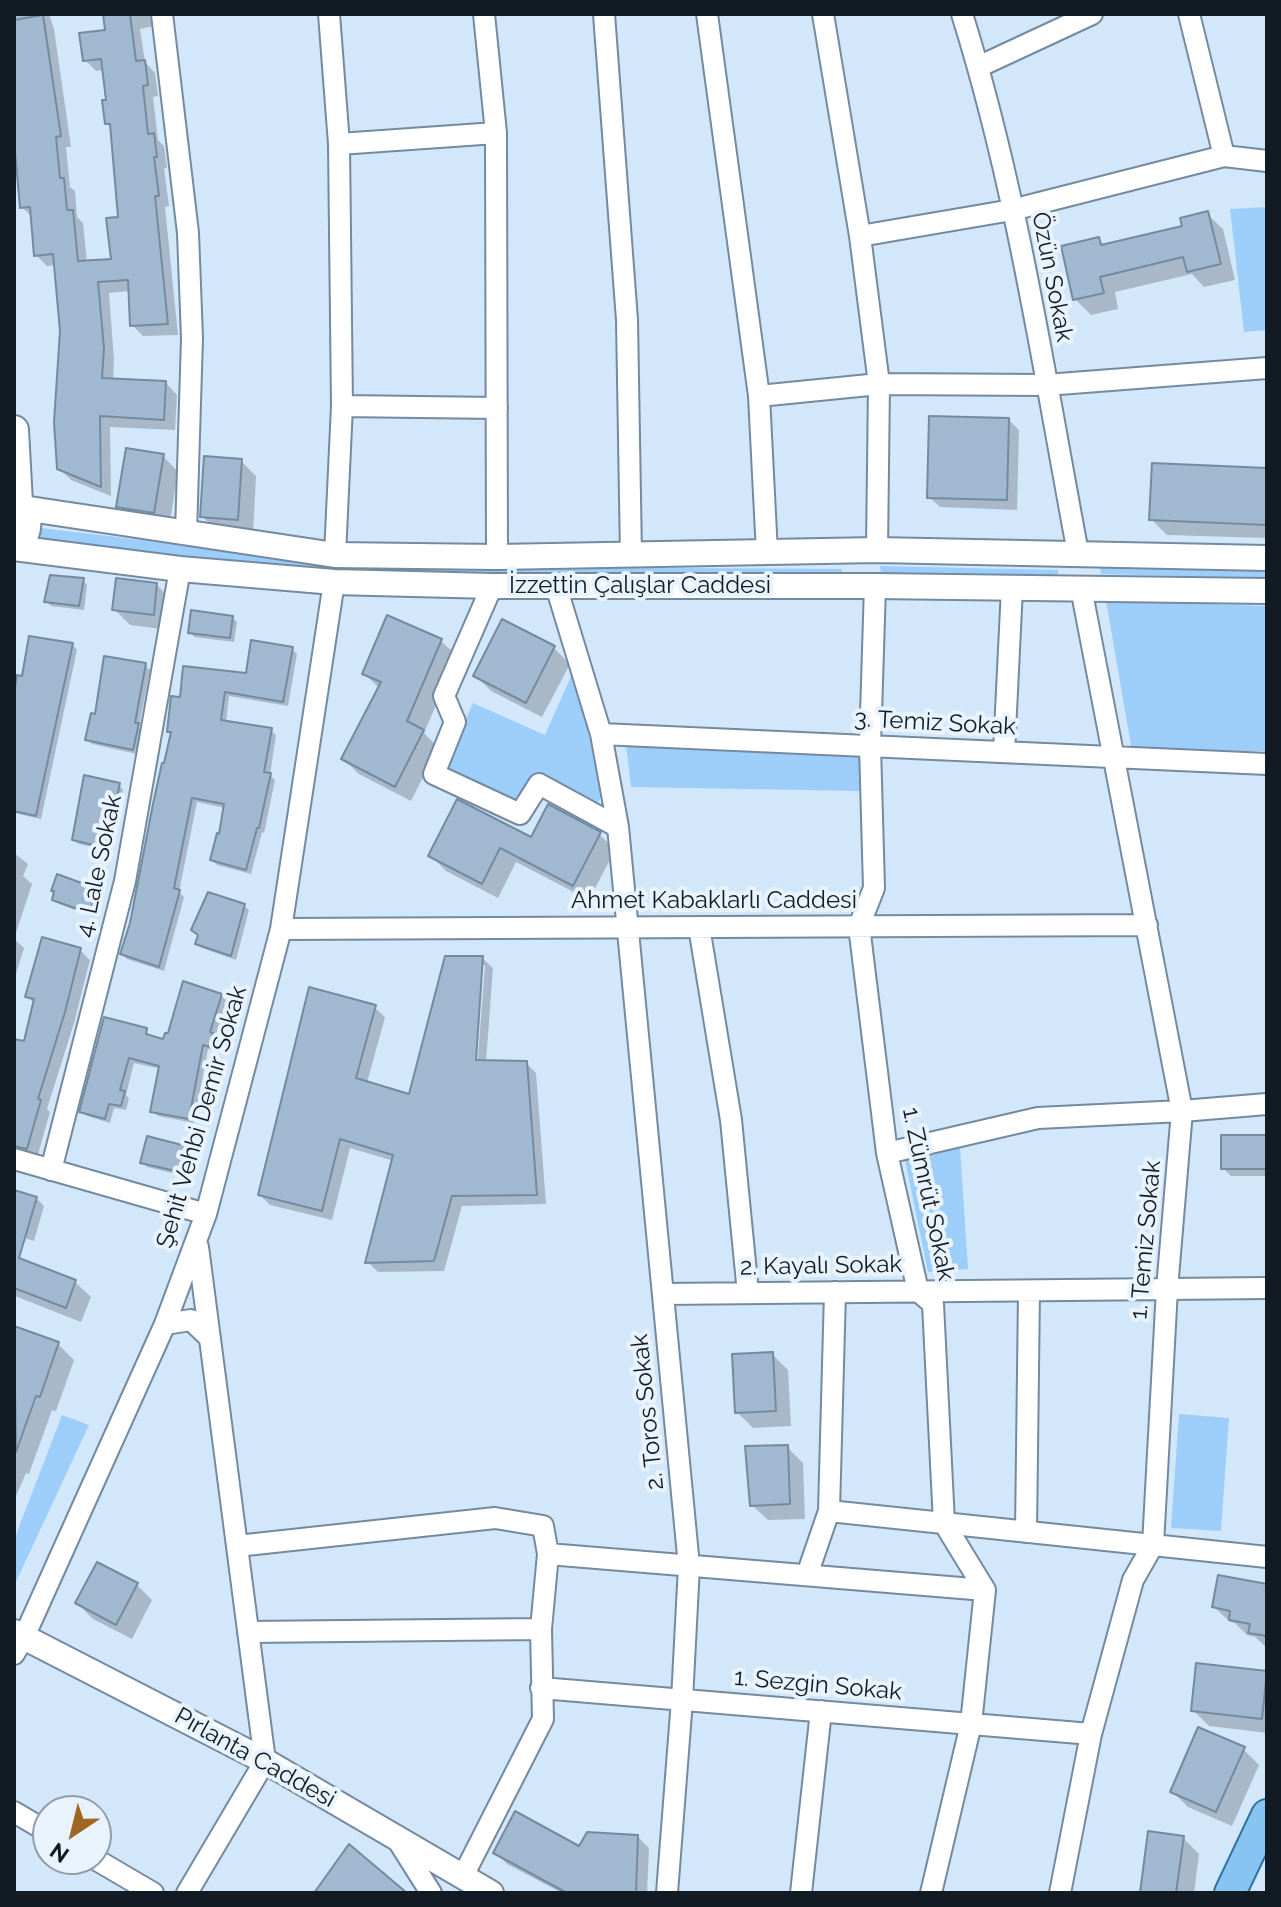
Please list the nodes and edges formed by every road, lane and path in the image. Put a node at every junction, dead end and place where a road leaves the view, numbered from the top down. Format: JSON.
{"nodes":[{"id":1,"x":162,"y":14,"type":"edge"},
{"id":2,"x":329,"y":14,"type":"edge"},
{"id":3,"x":484,"y":14,"type":"edge"},
{"id":4,"x":604,"y":14,"type":"edge"},
{"id":5,"x":707,"y":14,"type":"edge"},
{"id":6,"x":823,"y":14,"type":"edge"},
{"id":7,"x":962,"y":14,"type":"edge"},
{"id":8,"x":1091,"y":14,"type":"edge"},
{"id":9,"x":1189,"y":14,"type":"edge"},
{"id":10,"x":978,"y":67,"type":"junction"},
{"id":11,"x":496,"y":133,"type":"junction"},
{"id":12,"x":339,"y":144,"type":"junction"},
{"id":13,"x":1224,"y":156,"type":"junction"},
{"id":14,"x":1267,"y":161,"type":"edge"},
{"id":15,"x":1012,"y":210,"type":"junction"},
{"id":16,"x":860,"y":236,"type":"junction"},
{"id":17,"x":1267,"y":368,"type":"edge"},
{"id":18,"x":879,"y":384,"type":"junction"},
{"id":19,"x":1046,"y":385,"type":"junction"},
{"id":20,"x":759,"y":396,"type":"junction"},
{"id":21,"x":342,"y":406,"type":"junction"},
{"id":22,"x":497,"y":408,"type":"junction"},
{"id":23,"x":14,"y":430,"type":"edge"},
{"id":24,"x":18,"y":504,"type":"edge"},
{"id":25,"x":186,"y":533,"type":"junction"},
{"id":26,"x":14,"y":547,"type":"edge"},
{"id":27,"x":877,"y":550,"type":"junction"},
{"id":28,"x":767,"y":553,"type":"junction"},
{"id":29,"x":1078,"y":553,"type":"junction"},
{"id":30,"x":335,"y":555,"type":"junction"},
{"id":31,"x":631,"y":556,"type":"junction"},
{"id":32,"x":497,"y":557,"type":"junction"},
{"id":33,"x":1267,"y":558,"type":"edge"},
{"id":34,"x":180,"y":569,"type":"junction"},
{"id":35,"x":334,"y":582,"type":"junction"},
{"id":36,"x":492,"y":586,"type":"junction"},
{"id":37,"x":556,"y":586,"type":"junction"},
{"id":38,"x":875,"y":586,"type":"junction"},
{"id":39,"x":1012,"y":588,"type":"junction"},
{"id":40,"x":1081,"y":588,"type":"junction"},
{"id":41,"x":1267,"y":591,"type":"edge"},
{"id":42,"x":601,"y":734,"type":"junction"},
{"id":43,"x":870,"y":746,"type":"junction"},
{"id":44,"x":1004,"y":752,"type":"junction"},
{"id":45,"x":1115,"y":757,"type":"junction"},
{"id":46,"x":1267,"y":764,"type":"edge"},
{"id":47,"x":618,"y":827,"type":"junction"},
{"id":48,"x":1147,"y":925,"type":"junction"},
{"id":49,"x":859,"y":926,"type":"junction"},
{"id":50,"x":699,"y":927,"type":"junction"},
{"id":51,"x":626,"y":928,"type":"junction"},
{"id":52,"x":281,"y":929,"type":"junction"},
{"id":53,"x":1267,"y":1104,"type":"edge"},
{"id":54,"x":1182,"y":1111,"type":"junction"},
{"id":55,"x":887,"y":1153,"type":"junction"},
{"id":56,"x":14,"y":1159,"type":"edge"},
{"id":57,"x":51,"y":1170,"type":"junction"},
{"id":58,"x":206,"y":1214,"type":"junction"},
{"id":59,"x":197,"y":1242,"type":"junction"},
{"id":60,"x":1267,"y":1288,"type":"edge"},
{"id":61,"x":1167,"y":1289,"type":"junction"},
{"id":62,"x":918,"y":1291,"type":"junction"},
{"id":63,"x":1029,"y":1291,"type":"junction"},
{"id":64,"x":835,"y":1292,"type":"junction"},
{"id":65,"x":748,"y":1293,"type":"junction"},
{"id":66,"x":663,"y":1294,"type":"junction"},
{"id":67,"x":165,"y":1324,"type":"junction"},
{"id":68,"x":210,"y":1338,"type":"junction"},
{"id":69,"x":829,"y":1511,"type":"junction"},
{"id":70,"x":944,"y":1523,"type":"junction"},
{"id":71,"x":1026,"y":1532,"type":"junction"},
{"id":72,"x":1153,"y":1545,"type":"junction"},
{"id":73,"x":237,"y":1546,"type":"junction"},
{"id":74,"x":548,"y":1554,"type":"junction"},
{"id":75,"x":1267,"y":1557,"type":"edge"},
{"id":76,"x":689,"y":1566,"type":"junction"},
{"id":77,"x":807,"y":1575,"type":"junction"},
{"id":78,"x":985,"y":1590,"type":"junction"},
{"id":79,"x":541,"y":1629,"type":"junction"},
{"id":80,"x":248,"y":1632,"type":"junction"},
{"id":81,"x":17,"y":1641,"type":"edge"},
{"id":82,"x":541,"y":1688,"type":"junction"},
{"id":83,"x":682,"y":1700,"type":"junction"},
{"id":84,"x":821,"y":1711,"type":"junction"},
{"id":85,"x":971,"y":1724,"type":"junction"},
{"id":86,"x":1091,"y":1734,"type":"junction"},
{"id":87,"x":265,"y":1761,"type":"junction"},
{"id":88,"x":14,"y":1812,"type":"edge"},
{"id":89,"x":1267,"y":1815,"type":"edge"},
{"id":90,"x":32,"y":1823,"type":"edge"},
{"id":91,"x":396,"y":1837,"type":"junction"},
{"id":92,"x":112,"y":1869,"type":"edge"},
{"id":93,"x":463,"y":1876,"type":"junction"},
{"id":94,"x":153,"y":1893,"type":"edge"},
{"id":95,"x":187,"y":1893,"type":"edge"},
{"id":96,"x":431,"y":1893,"type":"edge"},
{"id":97,"x":491,"y":1893,"type":"edge"},
{"id":98,"x":667,"y":1893,"type":"edge"},
{"id":99,"x":801,"y":1893,"type":"edge"},
{"id":100,"x":931,"y":1893,"type":"edge"},
{"id":101,"x":1060,"y":1893,"type":"edge"},
{"id":102,"x":1230,"y":1893,"type":"edge"}],
"edges":[{"from":1,"to":25,"type":"street"},
{"from":2,"to":12,"type":"street"},
{"from":3,"to":11,"type":"street"},
{"from":4,"to":31,"type":"street"},
{"from":5,"to":20,"type":"street"},
{"from":6,"to":16,"type":"street"},
{"from":7,"to":10,"type":"street","name":"Özün Sokak"},
{"from":8,"to":10,"type":"street"},
{"from":9,"to":13,"type":"street"},
{"from":10,"to":15,"type":"street","name":"Özün Sokak"},
{"from":11,"to":12,"type":"street"},
{"from":11,"to":22,"type":"street"},
{"from":12,"to":21,"type":"street"},
{"from":13,"to":14,"type":"street"},
{"from":13,"to":15,"type":"street"},
{"from":15,"to":16,"type":"street"},
{"from":15,"to":19,"type":"street","name":"Özün Sokak"},
{"from":16,"to":18,"type":"street"},
{"from":17,"to":19,"type":"street"},
{"from":18,"to":19,"type":"street"},
{"from":18,"to":20,"type":"street"},
{"from":18,"to":27,"type":"street"},
{"from":19,"to":29,"type":"street","name":"Özün Sokak"},
{"from":20,"to":28,"type":"street"},
{"from":21,"to":22,"type":"street"},
{"from":21,"to":30,"type":"street"},
{"from":22,"to":32,"type":"street"},
{"from":23,"to":24,"type":"main road"},
{"from":24,"to":25,"type":"street","name":"İzzettin Çalışlar Caddesi"},
{"from":24,"to":26,"type":"main road"},
{"from":25,"to":30,"type":"street","name":"İzzettin Çalışlar Caddesi"},
{"from":26,"to":34,"type":"street","name":"İzzettin Çalışlar Caddesi"},
{"from":27,"to":28,"type":"street","name":"İzzettin Çalışlar Caddesi"},
{"from":27,"to":29,"type":"street","name":"İzzettin Çalışlar Caddesi"},
{"from":27,"to":38,"type":"street"},
{"from":28,"to":31,"type":"street","name":"İzzettin Çalışlar Caddesi"},
{"from":29,"to":33,"type":"street","name":"İzzettin Çalışlar Caddesi"},
{"from":29,"to":40,"type":"street"},
{"from":30,"to":32,"type":"street","name":"İzzettin Çalışlar Caddesi"},
{"from":30,"to":35,"type":"street"},
{"from":31,"to":32,"type":"street","name":"İzzettin Çalışlar Caddesi"},
{"from":34,"to":35,"type":"street","name":"İzzettin Çalışlar Caddesi"},
{"from":34,"to":57,"type":"street","name":"4. Lale Sokak"},
{"from":35,"to":36,"type":"street","name":"İzzettin Çalışlar Caddesi"},
{"from":35,"to":52,"type":"street","name":"Şehit Vehbi Demir Sokak"},
{"from":36,"to":37,"type":"street","name":"İzzettin Çalışlar Caddesi"},
{"from":36,"to":47,"type":"street"},
{"from":37,"to":38,"type":"street","name":"İzzettin Çalışlar Caddesi"},
{"from":37,"to":42,"type":"street","name":"2. Toros Sokak"},
{"from":38,"to":39,"type":"street","name":"İzzettin Çalışlar Caddesi"},
{"from":38,"to":43,"type":"street","name":"1. Zümrüt Sokak"},
{"from":39,"to":40,"type":"street","name":"İzzettin Çalışlar Caddesi"},
{"from":39,"to":44,"type":"street"},
{"from":40,"to":41,"type":"street","name":"İzzettin Çalışlar Caddesi"},
{"from":40,"to":45,"type":"street","name":"1. Temiz Sokak"},
{"from":42,"to":43,"type":"street","name":"3. Temiz Sokak"},
{"from":42,"to":47,"type":"street","name":"2. Toros Sokak"},
{"from":43,"to":44,"type":"street","name":"3. Temiz Sokak"},
{"from":43,"to":49,"type":"street","name":"1. Zümrüt Sokak"},
{"from":44,"to":45,"type":"street","name":"3. Temiz Sokak"},
{"from":45,"to":46,"type":"street","name":"3. Temiz Sokak"},
{"from":45,"to":48,"type":"street","name":"1. Temiz Sokak"},
{"from":47,"to":51,"type":"street","name":"2. Toros Sokak"},
{"from":48,"to":49,"type":"street","name":"Ahmet Kabaklarlı Caddesi"},
{"from":48,"to":54,"type":"street","name":"1. Temiz Sokak"},
{"from":49,"to":50,"type":"street","name":"Ahmet Kabaklarlı Caddesi"},
{"from":49,"to":55,"type":"street","name":"1. Zümrüt Sokak"},
{"from":50,"to":51,"type":"street","name":"Ahmet Kabaklarlı Caddesi"},
{"from":50,"to":65,"type":"street"},
{"from":51,"to":52,"type":"street","name":"Ahmet Kabaklarlı Caddesi"},
{"from":51,"to":66,"type":"street","name":"2. Toros Sokak"},
{"from":52,"to":58,"type":"street","name":"Şehit Vehbi Demir Sokak"},
{"from":53,"to":54,"type":"street"},
{"from":54,"to":55,"type":"street"},
{"from":54,"to":61,"type":"street","name":"1. Temiz Sokak"},
{"from":55,"to":62,"type":"street","name":"1. Zümrüt Sokak"},
{"from":56,"to":57,"type":"street"},
{"from":57,"to":58,"type":"street"},
{"from":58,"to":59,"type":"street","name":"Şehit Vehbi Demir Sokak"},
{"from":59,"to":67,"type":"street","name":"Şehit Vehbi Demir Sokak"},
{"from":59,"to":68,"type":"street"},
{"from":60,"to":61,"type":"street","name":"2. Kayalı Sokak"},
{"from":61,"to":63,"type":"street","name":"2. Kayalı Sokak"},
{"from":61,"to":72,"type":"street","name":"1. Temiz Sokak"},
{"from":62,"to":63,"type":"street","name":"2. Kayalı Sokak"},
{"from":62,"to":64,"type":"street","name":"2. Kayalı Sokak"},
{"from":62,"to":70,"type":"street","name":"1. Zümrüt Sokak"},
{"from":63,"to":71,"type":"street"},
{"from":64,"to":65,"type":"street","name":"2. Kayalı Sokak"},
{"from":64,"to":69,"type":"street"},
{"from":65,"to":66,"type":"street","name":"2. Kayalı Sokak"},
{"from":66,"to":76,"type":"street","name":"2. Toros Sokak"},
{"from":67,"to":68,"type":"street"},
{"from":67,"to":81,"type":"street","name":"Şehit Vehbi Demir Sokak"},
{"from":68,"to":73,"type":"street"},
{"from":69,"to":70,"type":"street"},
{"from":69,"to":77,"type":"street"},
{"from":70,"to":71,"type":"street"},
{"from":70,"to":78,"type":"street","name":"1. Zümrüt Sokak"},
{"from":71,"to":72,"type":"street"},
{"from":72,"to":75,"type":"street"},
{"from":72,"to":86,"type":"street","name":"1. Temiz Sokak"},
{"from":73,"to":74,"type":"street"},
{"from":73,"to":80,"type":"street"},
{"from":74,"to":76,"type":"street"},
{"from":74,"to":79,"type":"street"},
{"from":76,"to":77,"type":"street"},
{"from":76,"to":83,"type":"street","name":"2. Toros Sokak"},
{"from":77,"to":78,"type":"street"},
{"from":78,"to":85,"type":"street"},
{"from":79,"to":80,"type":"street"},
{"from":79,"to":82,"type":"street"},
{"from":80,"to":87,"type":"street"},
{"from":81,"to":87,"type":"street","name":"Pırlanta Caddesi"},
{"from":82,"to":83,"type":"street","name":"1. Sezgin Sokak"},
{"from":82,"to":93,"type":"street"},
{"from":83,"to":84,"type":"street","name":"1. Sezgin Sokak"},
{"from":83,"to":98,"type":"street","name":"2. Toros Sokak"},
{"from":84,"to":85,"type":"street","name":"1. Sezgin Sokak"},
{"from":84,"to":99,"type":"street"},
{"from":85,"to":86,"type":"street","name":"1. Sezgin Sokak"},
{"from":85,"to":100,"type":"street"},
{"from":86,"to":101,"type":"street","name":"1. Temiz Sokak"},
{"from":87,"to":91,"type":"street","name":"Pırlanta Caddesi"},
{"from":87,"to":95,"type":"street"},
{"from":88,"to":90,"type":"street"},
{"from":89,"to":102,"type":"main road"},
{"from":91,"to":93,"type":"street","name":"Pırlanta Caddesi"},
{"from":91,"to":96,"type":"street"},
{"from":92,"to":94,"type":"street"},
{"from":93,"to":97,"type":"street","name":"Pırlanta Caddesi"}]}
